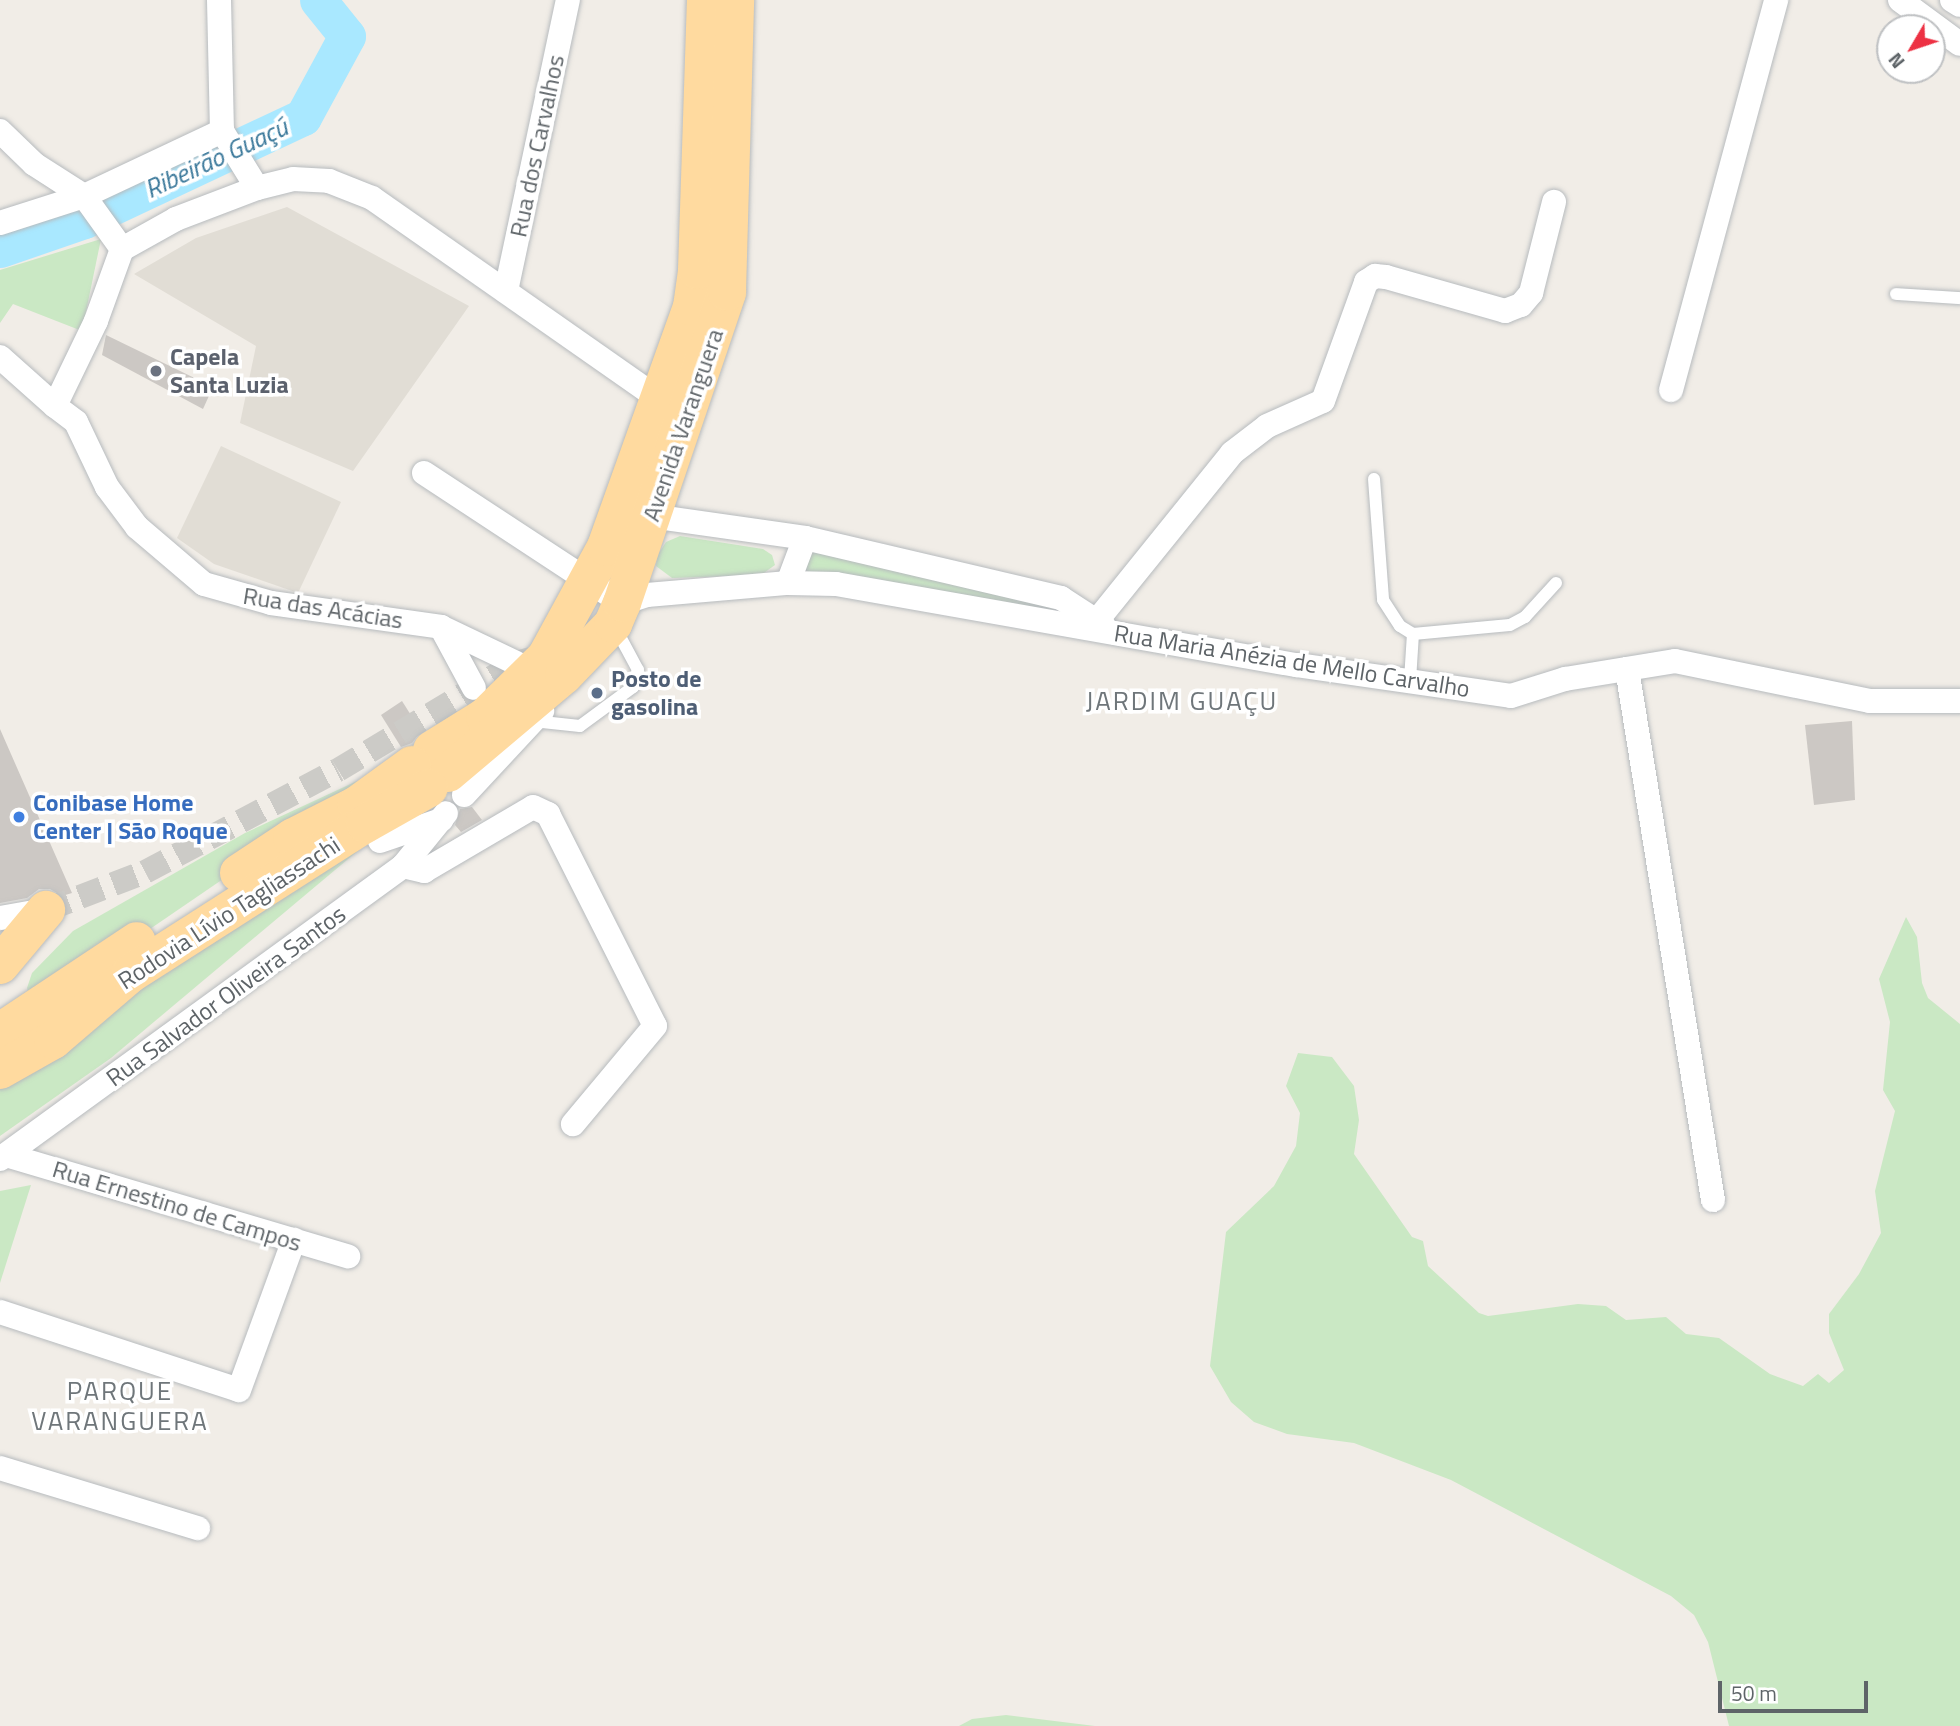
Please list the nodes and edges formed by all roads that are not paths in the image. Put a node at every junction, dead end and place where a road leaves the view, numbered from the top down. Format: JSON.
{"nodes":[{"id":1,"x":219,"y":0,"type":"edge"},
{"id":2,"x":568,"y":0,"type":"edge"},
{"id":3,"x":706,"y":0,"type":"edge"},
{"id":4,"x":735,"y":0,"type":"edge"},
{"id":5,"x":1776,"y":0,"type":"edge"},
{"id":6,"x":1900,"y":0,"type":"edge"},
{"id":7,"x":1952,"y":0,"type":"edge"},
{"id":8,"x":1960,"y":5,"type":"edge"},
{"id":9,"x":1960,"y":44,"type":"edge"},
{"id":10,"x":0,"y":131,"type":"edge"},
{"id":11,"x":231,"y":147,"type":"junction"},
{"id":12,"x":257,"y":188,"type":"junction"},
{"id":13,"x":1554,"y":202,"type":"dead end"},
{"id":14,"x":93,"y":209,"type":"junction"},
{"id":15,"x":0,"y":222,"type":"edge"},
{"id":16,"x":122,"y":249,"type":"junction"},
{"id":17,"x":506,"y":291,"type":"junction"},
{"id":18,"x":1896,"y":294,"type":"dead end"},
{"id":19,"x":1960,"y":298,"type":"edge"},
{"id":20,"x":0,"y":357,"type":"edge"},
{"id":21,"x":1671,"y":390,"type":"dead end"},
{"id":22,"x":660,"y":400,"type":"junction"},
{"id":23,"x":55,"y":406,"type":"junction"},
{"id":24,"x":424,"y":473,"type":"dead end"},
{"id":25,"x":1374,"y":480,"type":"dead end"},
{"id":26,"x":636,"y":513,"type":"junction"},
{"id":27,"x":805,"y":538,"type":"junction"},
{"id":28,"x":589,"y":581,"type":"junction"},
{"id":29,"x":788,"y":583,"type":"junction"},
{"id":30,"x":1556,"y":583,"type":"dead end"},
{"id":31,"x":617,"y":613,"type":"junction"},
{"id":32,"x":441,"y":627,"type":"junction"},
{"id":33,"x":1100,"y":627,"type":"junction"},
{"id":34,"x":1413,"y":634,"type":"junction"},
{"id":35,"x":516,"y":663,"type":"dead end"},
{"id":36,"x":1627,"y":669,"type":"junction"},
{"id":37,"x":564,"y":675,"type":"junction"},
{"id":38,"x":1410,"y":680,"type":"junction"},
{"id":39,"x":474,"y":688,"type":"dead end"},
{"id":40,"x":1960,"y":701,"type":"edge"},
{"id":41,"x":533,"y":721,"type":"junction"},
{"id":42,"x":439,"y":786,"type":"junction"},
{"id":43,"x":372,"y":832,"type":"junction"},
{"id":44,"x":402,"y":866,"type":"junction"},
{"id":45,"x":46,"y":910,"type":"joint"},
{"id":46,"x":0,"y":918,"type":"edge"},
{"id":47,"x":0,"y":965,"type":"edge"},
{"id":48,"x":0,"y":1032,"type":"edge"},
{"id":49,"x":53,"y":1040,"type":"junction"},
{"id":50,"x":0,"y":1070,"type":"edge"},
{"id":51,"x":573,"y":1124,"type":"dead end"},
{"id":52,"x":3,"y":1157,"type":"edge"},
{"id":53,"x":1713,"y":1200,"type":"dead end"},
{"id":54,"x":293,"y":1240,"type":"junction"},
{"id":55,"x":348,"y":1256,"type":"dead end"},
{"id":56,"x":0,"y":1312,"type":"edge"},
{"id":57,"x":0,"y":1468,"type":"edge"},
{"id":58,"x":198,"y":1528,"type":"dead end"}],
"edges":[{"from":1,"to":11,"type":"street"},
{"from":2,"to":17,"type":"street","name":"Rua dos Carvalhos"},
{"from":3,"to":22,"type":"highway","name":"Avenida Varanguera"},
{"from":4,"to":26,"type":"highway","name":"Avenida Varanguera"},
{"from":5,"to":21,"type":"street"},
{"from":6,"to":9,"type":"street"},
{"from":7,"to":8,"type":"street"},
{"from":10,"to":14,"type":"street"},
{"from":11,"to":12,"type":"street"},
{"from":11,"to":14,"type":"street"},
{"from":12,"to":16,"type":"street"},
{"from":12,"to":17,"type":"street"},
{"from":13,"to":33,"type":"street"},
{"from":14,"to":15,"type":"street"},
{"from":14,"to":16,"type":"street"},
{"from":16,"to":23,"type":"street"},
{"from":17,"to":22,"type":"street"},
{"from":18,"to":19,"type":"lane"},
{"from":20,"to":23,"type":"street","name":"Rua das Acácias"},
{"from":22,"to":26,"type":"highway","name":"Avenida Varanguera"},
{"from":23,"to":32,"type":"street","name":"Rua das Acácias"},
{"from":24,"to":28,"type":"street"},
{"from":25,"to":34,"type":"lane"},
{"from":26,"to":27,"type":"street"},
{"from":26,"to":28,"type":"highway","name":"Avenida Varanguera"},
{"from":26,"to":31,"type":"highway","name":"Avenida Varanguera"},
{"from":27,"to":29,"type":"street"},
{"from":27,"to":33,"type":"street"},
{"from":28,"to":31,"type":"street"},
{"from":28,"to":42,"type":"highway","name":"Avenida Varanguera"},
{"from":29,"to":31,"type":"street","name":"Rua Maria Anézia de Mello Carvalho"},
{"from":29,"to":33,"type":"street","name":"Rua Maria Anézia de Mello Carvalho"},
{"from":30,"to":34,"type":"lane"},
{"from":31,"to":37,"type":"highway","name":"Avenida Varanguera"},
{"from":31,"to":41,"type":"lane"},
{"from":32,"to":35,"type":"street","name":"Rua das Acácias"},
{"from":32,"to":39,"type":"street"},
{"from":33,"to":38,"type":"street","name":"Rua Maria Anézia de Mello Carvalho"},
{"from":34,"to":38,"type":"lane"},
{"from":36,"to":38,"type":"street","name":"Rua Maria Anézia de Mello Carvalho"},
{"from":36,"to":40,"type":"street","name":"Rua Maria Anézia de Mello Carvalho"},
{"from":36,"to":53,"type":"street"},
{"from":37,"to":41,"type":"street","name":"Rua Salvador Oliveira Santos"},
{"from":37,"to":42,"type":"highway","name":"Avenida Varanguera"},
{"from":41,"to":42,"type":"street","name":"Rua Salvador Oliveira Santos"},
{"from":42,"to":43,"type":"highway","name":"Rodovia Lívio Tagliassachi"},
{"from":42,"to":44,"type":"street","name":"Rua Salvador Oliveira Santos"},
{"from":42,"to":48,"type":"highway","name":"Rodovia Lívio Tagliassachi"},
{"from":43,"to":44,"type":"street"},
{"from":43,"to":49,"type":"highway","name":"Rodovia Lívio Tagliassachi"},
{"from":44,"to":51,"type":"street"},
{"from":44,"to":52,"type":"street","name":"Rua Salvador Oliveira Santos"},
{"from":45,"to":46,"type":"street"},
{"from":45,"to":47,"type":"highway"},
{"from":48,"to":49,"type":"highway"},
{"from":49,"to":50,"type":"highway","name":"Rodovia Lívio Tagliassachi"},
{"from":52,"to":54,"type":"street","name":"Rua Ernestino de Campos"},
{"from":54,"to":55,"type":"street","name":"Rua Ernestino de Campos"},
{"from":54,"to":56,"type":"street"},
{"from":57,"to":58,"type":"street"}]}
